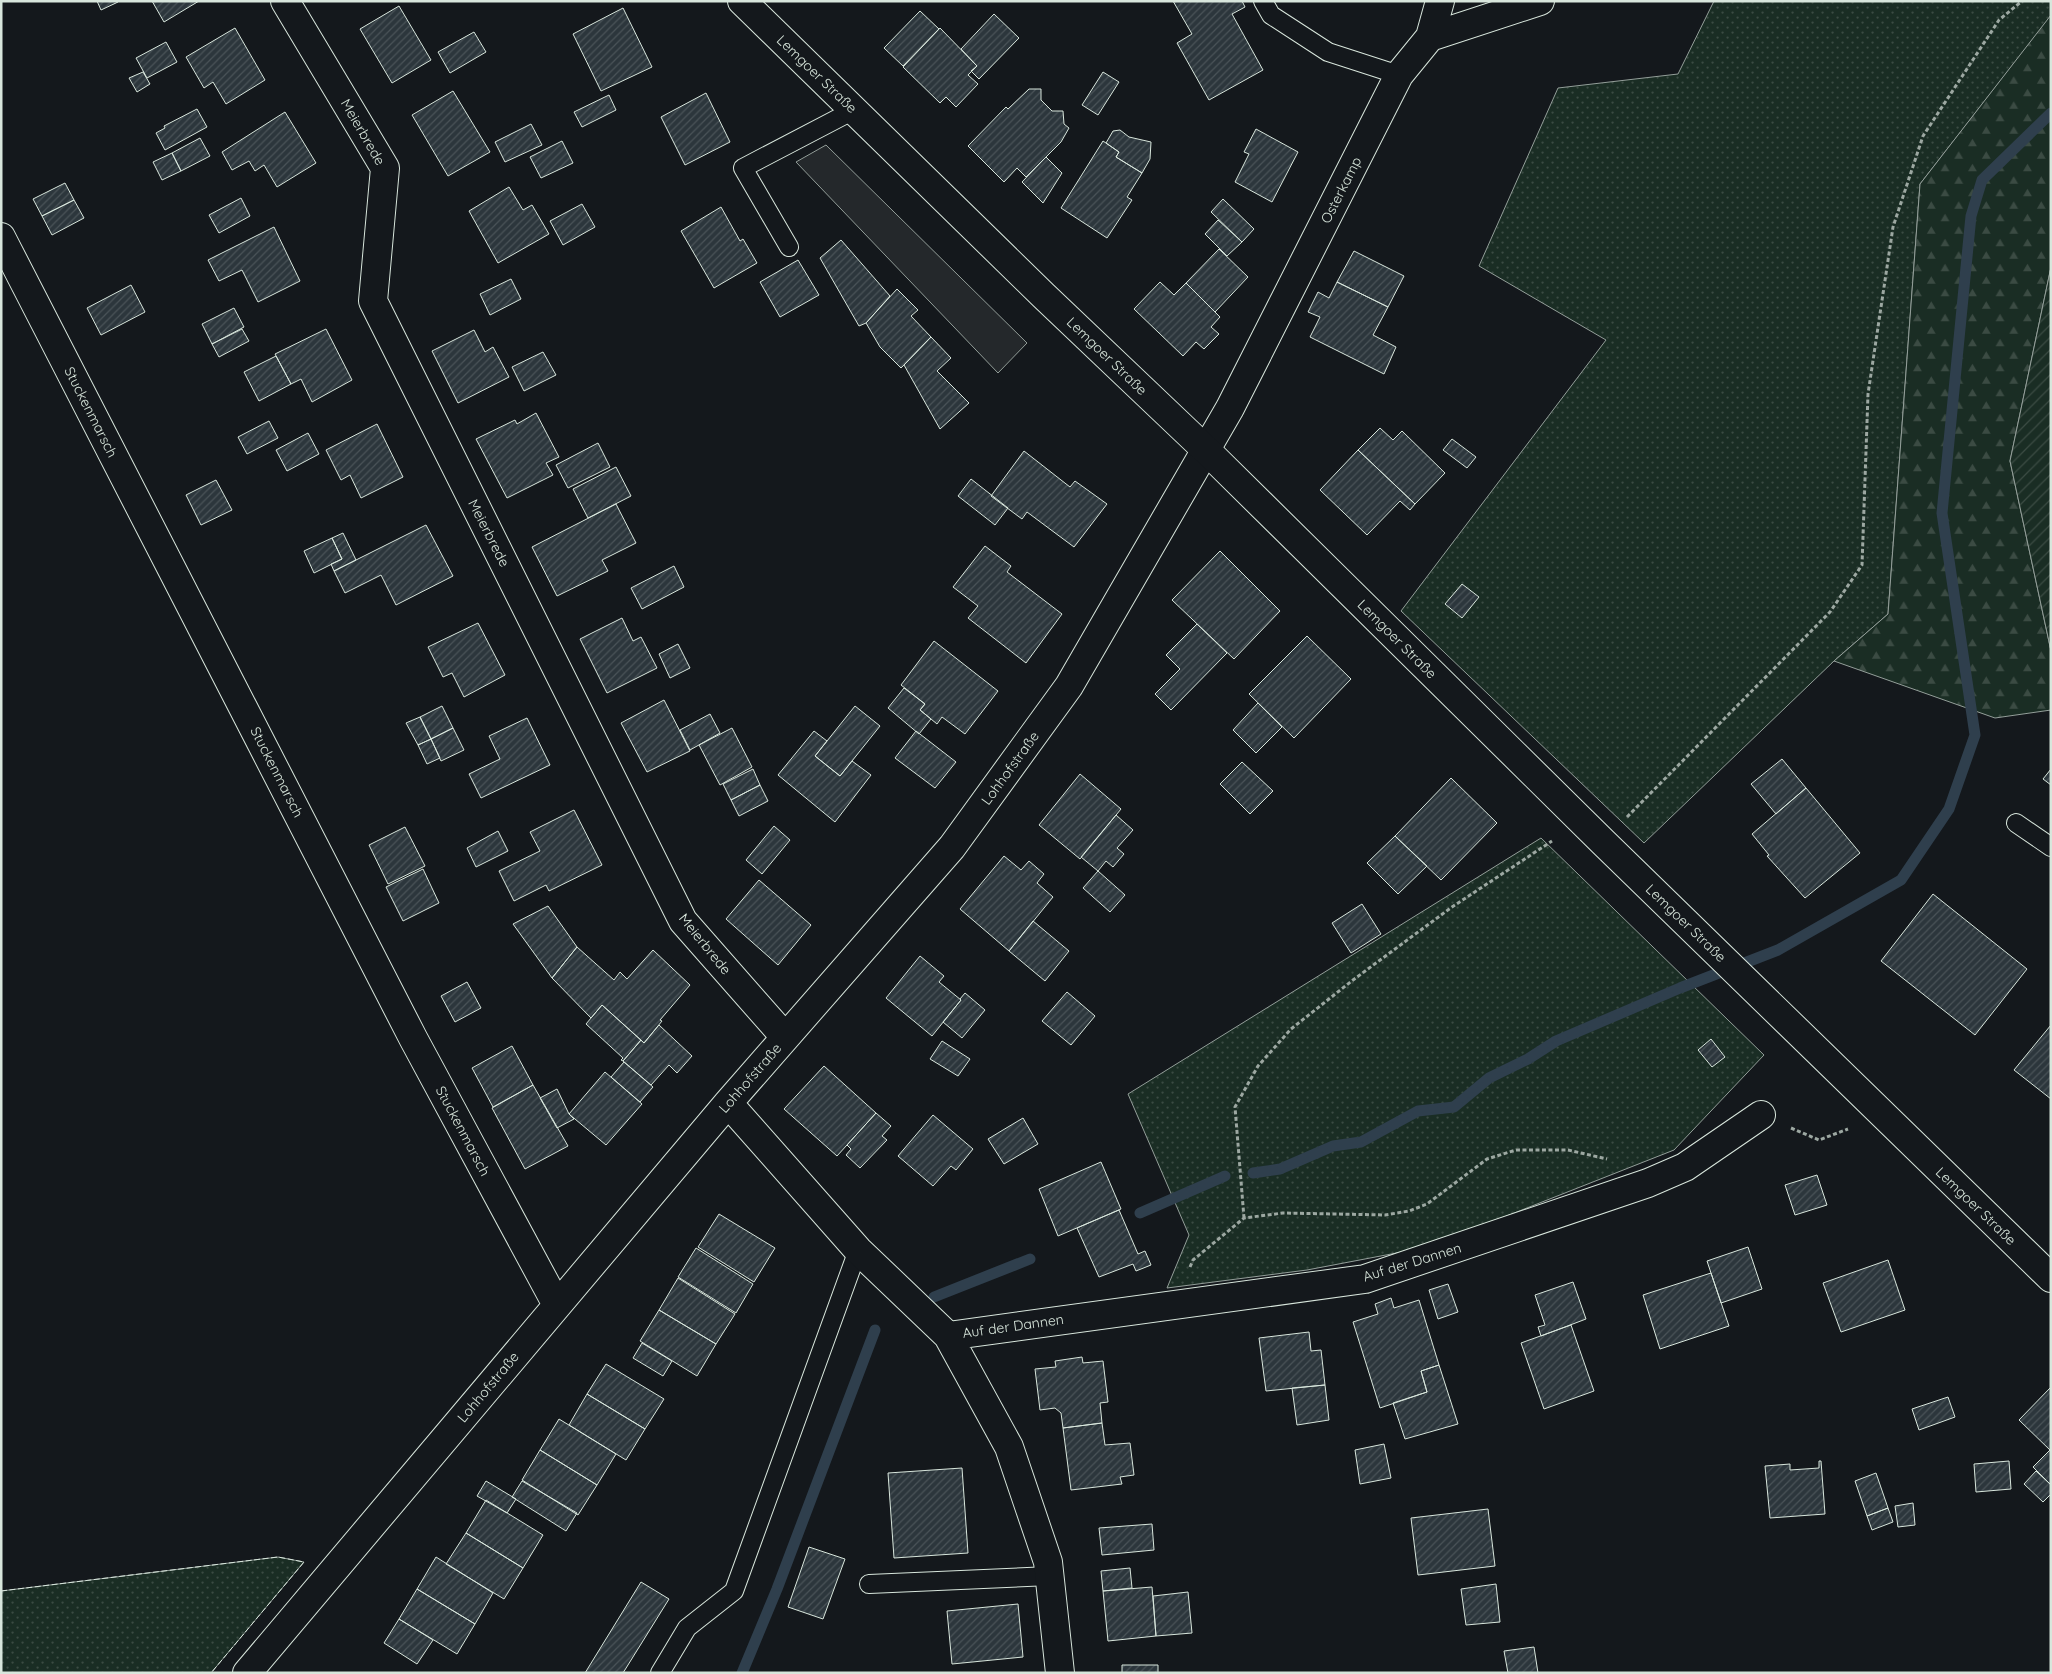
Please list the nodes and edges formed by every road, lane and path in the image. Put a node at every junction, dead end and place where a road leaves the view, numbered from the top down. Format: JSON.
{"nodes":[{"id":1,"x":285,"y":1,"type":"edge"},
{"id":2,"x":742,"y":1,"type":"edge"},
{"id":3,"x":1264,"y":1,"type":"edge"},
{"id":4,"x":1440,"y":1,"type":"edge"},
{"id":5,"x":1540,"y":1,"type":"edge"},
{"id":6,"x":2022,"y":1,"type":"edge"},
{"id":7,"x":1430,"y":37,"type":"junction"},
{"id":8,"x":1399,"y":75,"type":"junction"},
{"id":9,"x":854,"y":110,"type":"junction"},
{"id":10,"x":1,"y":237,"type":"edge"},
{"id":11,"x":789,"y":247,"type":"dead end"},
{"id":12,"x":1205,"y":449,"type":"junction"},
{"id":13,"x":1582,"y":821,"type":"junction"},
{"id":14,"x":2016,"y":823,"type":"dead end"},
{"id":15,"x":1602,"y":842,"type":"junction"},
{"id":16,"x":2051,"y":847,"type":"edge"},
{"id":17,"x":785,"y":1037,"type":"junction"},
{"id":18,"x":728,"y":1103,"type":"junction"},
{"id":19,"x":1870,"y":1103,"type":"junction"},
{"id":20,"x":1761,"y":1116,"type":"joint"},
{"id":21,"x":1648,"y":1183,"type":"junction"},
{"id":22,"x":1244,"y":1218,"type":"junction"},
{"id":23,"x":858,"y":1250,"type":"junction"},
{"id":24,"x":2050,"y":1275,"type":"edge"},
{"id":25,"x":1177,"y":1303,"type":"junction"},
{"id":26,"x":557,"y":1305,"type":"junction"},
{"id":27,"x":948,"y":1336,"type":"junction"},
{"id":28,"x":1050,"y":1576,"type":"junction"},
{"id":29,"x":868,"y":1584,"type":"dead end"},
{"id":30,"x":247,"y":1673,"type":"edge"},
{"id":31,"x":660,"y":1673,"type":"edge"},
{"id":32,"x":1060,"y":1673,"type":"edge"}],
"edges":[{"from":1,"to":17,"type":"street","name":"Meierbrede"},
{"from":2,"to":9,"type":"street","name":"Lemgoer Straße"},
{"from":3,"to":8,"type":"lane"},
{"from":4,"to":7,"type":"street"},
{"from":5,"to":7,"type":"street"},
{"from":6,"to":15,"type":"path"},
{"from":7,"to":8,"type":"street","name":"Osterkamp"},
{"from":8,"to":12,"type":"street","name":"Osterkamp"},
{"from":9,"to":11,"type":"lane"},
{"from":9,"to":12,"type":"street","name":"Lemgoer Straße"},
{"from":10,"to":26,"type":"street","name":"Stuckenmarsch"},
{"from":12,"to":13,"type":"street","name":"Lemgoer Straße"},
{"from":12,"to":17,"type":"street","name":"Lohhofstraße"},
{"from":13,"to":15,"type":"street","name":"Lemgoer Straße"},
{"from":13,"to":22,"type":"path"},
{"from":14,"to":16,"type":"lane"},
{"from":15,"to":19,"type":"street","name":"Lemgoer Straße"},
{"from":17,"to":18,"type":"street","name":"Lohhofstraße"},
{"from":18,"to":23,"type":"street","name":"Auf der Dannen"},
{"from":18,"to":26,"type":"street","name":"Lohhofstraße"},
{"from":19,"to":20,"type":"path"},
{"from":19,"to":24,"type":"street","name":"Lemgoer Straße"},
{"from":20,"to":21,"type":"street","name":"Auf der Dannen"},
{"from":21,"to":22,"type":"path"},
{"from":21,"to":25,"type":"street","name":"Auf der Dannen"},
{"from":22,"to":25,"type":"path"},
{"from":23,"to":27,"type":"street","name":"Auf der Dannen"},
{"from":23,"to":31,"type":"lane"},
{"from":25,"to":27,"type":"street","name":"Auf der Dannen"},
{"from":26,"to":30,"type":"street","name":"Lohhofstraße"},
{"from":27,"to":28,"type":"street","name":"Auf der Dannen"},
{"from":28,"to":29,"type":"lane"},
{"from":28,"to":32,"type":"street","name":"Auf der Dannen"}]}
